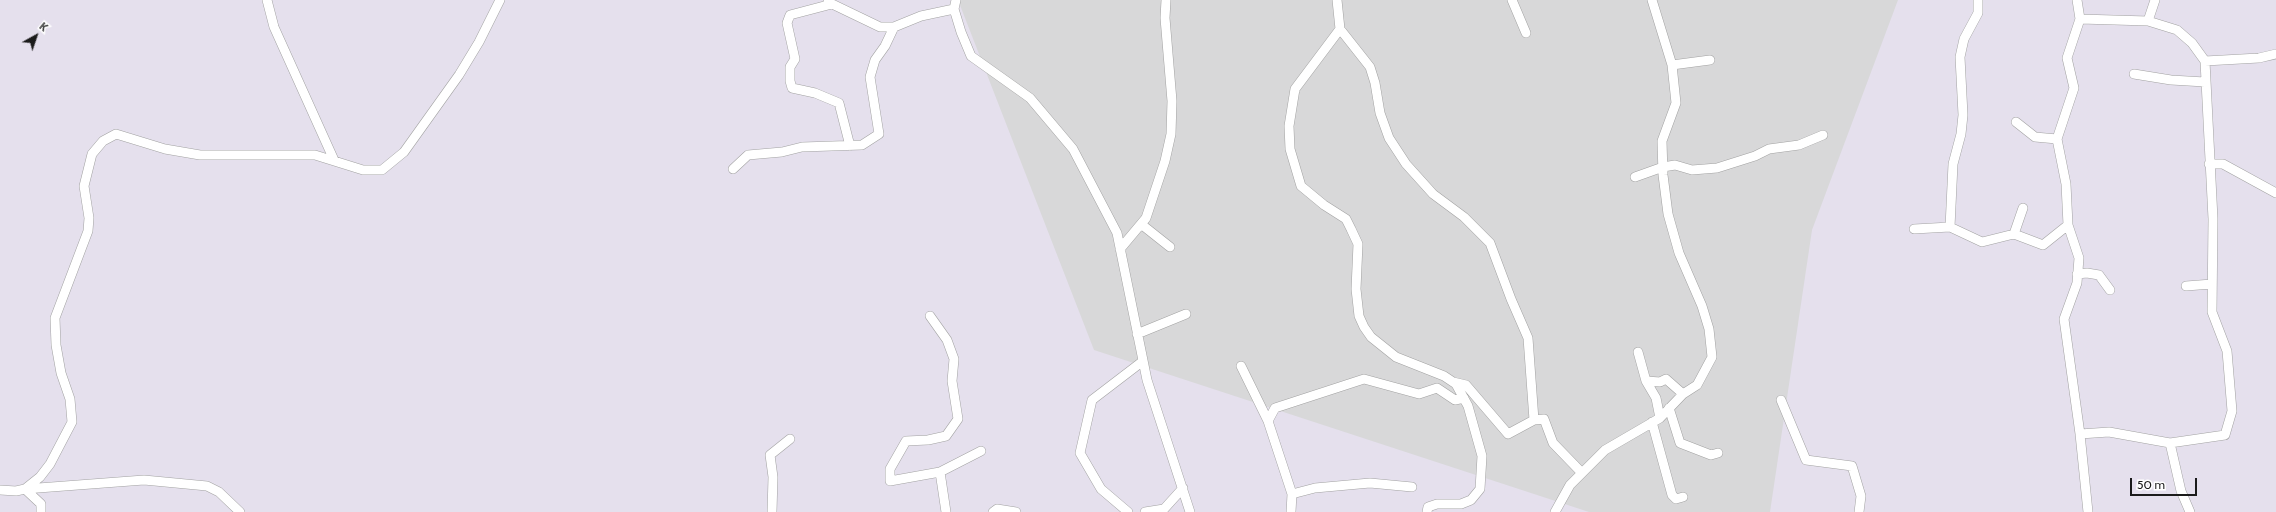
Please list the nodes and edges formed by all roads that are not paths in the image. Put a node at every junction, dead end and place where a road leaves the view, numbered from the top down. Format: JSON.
{"nodes":[{"id":1,"x":267,"y":0,"type":"edge"},
{"id":2,"x":500,"y":0,"type":"edge"},
{"id":3,"x":1166,"y":0,"type":"edge"},
{"id":4,"x":1337,"y":0,"type":"edge"},
{"id":5,"x":1512,"y":0,"type":"edge"},
{"id":6,"x":1652,"y":0,"type":"edge"},
{"id":7,"x":1978,"y":0,"type":"edge"},
{"id":8,"x":2077,"y":0,"type":"edge"},
{"id":9,"x":2155,"y":0,"type":"edge"},
{"id":10,"x":828,"y":2,"type":"edge"},
{"id":11,"x":955,"y":4,"type":"edge"},
{"id":12,"x":2080,"y":19,"type":"junction"},
{"id":13,"x":2148,"y":21,"type":"junction"},
{"id":14,"x":894,"y":27,"type":"junction"},
{"id":15,"x":1340,"y":29,"type":"junction"},
{"id":16,"x":1526,"y":33,"type":"dead end"},
{"id":17,"x":2276,"y":54,"type":"edge"},
{"id":18,"x":1710,"y":60,"type":"dead end"},
{"id":19,"x":2205,"y":61,"type":"junction"},
{"id":20,"x":1672,"y":65,"type":"junction"},
{"id":21,"x":2134,"y":74,"type":"dead end"},
{"id":22,"x":2205,"y":82,"type":"junction"},
{"id":23,"x":2016,"y":122,"type":"dead end"},
{"id":24,"x":1823,"y":135,"type":"dead end"},
{"id":25,"x":2056,"y":139,"type":"junction"},
{"id":26,"x":850,"y":146,"type":"junction"},
{"id":27,"x":334,"y":160,"type":"junction"},
{"id":28,"x":2209,"y":164,"type":"junction"},
{"id":29,"x":1663,"y":167,"type":"junction"},
{"id":30,"x":733,"y":169,"type":"dead end"},
{"id":31,"x":1635,"y":177,"type":"dead end"},
{"id":32,"x":2276,"y":193,"type":"edge"},
{"id":33,"x":2023,"y":208,"type":"dead end"},
{"id":34,"x":1141,"y":224,"type":"junction"},
{"id":35,"x":2068,"y":225,"type":"junction"},
{"id":36,"x":1950,"y":227,"type":"junction"},
{"id":37,"x":1914,"y":229,"type":"dead end"},
{"id":38,"x":2014,"y":234,"type":"junction"},
{"id":39,"x":1170,"y":247,"type":"dead end"},
{"id":40,"x":1120,"y":248,"type":"junction"},
{"id":41,"x":2077,"y":274,"type":"junction"},
{"id":42,"x":2212,"y":284,"type":"junction"},
{"id":43,"x":2186,"y":286,"type":"dead end"},
{"id":44,"x":2110,"y":290,"type":"dead end"},
{"id":45,"x":1186,"y":314,"type":"dead end"},
{"id":46,"x":930,"y":316,"type":"dead end"},
{"id":47,"x":1137,"y":334,"type":"junction"},
{"id":48,"x":1638,"y":352,"type":"dead end"},
{"id":49,"x":1143,"y":361,"type":"junction"},
{"id":50,"x":1241,"y":366,"type":"dead end"},
{"id":51,"x":1646,"y":381,"type":"junction"},
{"id":52,"x":1453,"y":382,"type":"junction"},
{"id":53,"x":1683,"y":394,"type":"junction"},
{"id":54,"x":1464,"y":398,"type":"junction"},
{"id":55,"x":1781,"y":400,"type":"dead end"},
{"id":56,"x":1669,"y":408,"type":"junction"},
{"id":57,"x":1534,"y":420,"type":"junction"},
{"id":58,"x":1656,"y":420,"type":"junction"},
{"id":59,"x":1268,"y":421,"type":"junction"},
{"id":60,"x":2080,"y":434,"type":"junction"},
{"id":61,"x":790,"y":439,"type":"dead end"},
{"id":62,"x":2170,"y":443,"type":"junction"},
{"id":63,"x":981,"y":451,"type":"dead end"},
{"id":64,"x":1718,"y":453,"type":"dead end"},
{"id":65,"x":940,"y":472,"type":"junction"},
{"id":66,"x":1582,"y":473,"type":"junction"},
{"id":67,"x":1412,"y":487,"type":"dead end"},
{"id":68,"x":1183,"y":488,"type":"junction"},
{"id":69,"x":25,"y":489,"type":"junction"},
{"id":70,"x":0,"y":490,"type":"edge"},
{"id":71,"x":1292,"y":494,"type":"junction"},
{"id":72,"x":1683,"y":497,"type":"dead end"},
{"id":73,"x":41,"y":512,"type":"edge"},
{"id":74,"x":240,"y":512,"type":"edge"},
{"id":75,"x":772,"y":512,"type":"edge"},
{"id":76,"x":946,"y":512,"type":"edge"},
{"id":77,"x":993,"y":512,"type":"edge"},
{"id":78,"x":1016,"y":512,"type":"edge"},
{"id":79,"x":1128,"y":512,"type":"edge"},
{"id":80,"x":1145,"y":512,"type":"edge"},
{"id":81,"x":1190,"y":512,"type":"edge"},
{"id":82,"x":1291,"y":512,"type":"edge"},
{"id":83,"x":1427,"y":512,"type":"edge"},
{"id":84,"x":1555,"y":512,"type":"edge"},
{"id":85,"x":1859,"y":512,"type":"edge"},
{"id":86,"x":2088,"y":512,"type":"edge"},
{"id":87,"x":2190,"y":512,"type":"edge"}],
"edges":[{"from":1,"to":27,"type":"street"},
{"from":2,"to":27,"type":"street"},
{"from":3,"to":34,"type":"street"},
{"from":4,"to":15,"type":"street"},
{"from":5,"to":16,"type":"street"},
{"from":6,"to":20,"type":"street"},
{"from":7,"to":36,"type":"street"},
{"from":8,"to":12,"type":"street"},
{"from":9,"to":13,"type":"street"},
{"from":10,"to":14,"type":"street"},
{"from":10,"to":26,"type":"street"},
{"from":11,"to":14,"type":"street"},
{"from":11,"to":40,"type":"street"},
{"from":12,"to":13,"type":"street"},
{"from":12,"to":25,"type":"street"},
{"from":13,"to":19,"type":"street"},
{"from":14,"to":26,"type":"street"},
{"from":15,"to":52,"type":"street"},
{"from":15,"to":57,"type":"street"},
{"from":17,"to":19,"type":"street"},
{"from":18,"to":20,"type":"street"},
{"from":19,"to":22,"type":"street"},
{"from":20,"to":29,"type":"street"},
{"from":21,"to":22,"type":"street"},
{"from":22,"to":28,"type":"street"},
{"from":23,"to":25,"type":"street"},
{"from":24,"to":29,"type":"street"},
{"from":25,"to":35,"type":"street"},
{"from":26,"to":30,"type":"street"},
{"from":27,"to":69,"type":"street"},
{"from":28,"to":32,"type":"street"},
{"from":28,"to":42,"type":"street"},
{"from":29,"to":31,"type":"street"},
{"from":29,"to":53,"type":"street"},
{"from":33,"to":38,"type":"street"},
{"from":34,"to":39,"type":"street"},
{"from":34,"to":40,"type":"street"},
{"from":35,"to":38,"type":"street"},
{"from":35,"to":41,"type":"street"},
{"from":36,"to":37,"type":"street"},
{"from":36,"to":38,"type":"street"},
{"from":40,"to":47,"type":"street"},
{"from":41,"to":44,"type":"street"},
{"from":41,"to":60,"type":"street"},
{"from":42,"to":43,"type":"street"},
{"from":42,"to":62,"type":"street"},
{"from":45,"to":47,"type":"street"},
{"from":46,"to":65,"type":"street"},
{"from":47,"to":49,"type":"street"},
{"from":48,"to":51,"type":"street"},
{"from":49,"to":68,"type":"street"},
{"from":49,"to":79,"type":"street"},
{"from":50,"to":59,"type":"street"},
{"from":51,"to":53,"type":"street"},
{"from":51,"to":58,"type":"street"},
{"from":52,"to":54,"type":"street"},
{"from":52,"to":57,"type":"street"},
{"from":53,"to":56,"type":"street"},
{"from":54,"to":59,"type":"street"},
{"from":54,"to":83,"type":"street"},
{"from":55,"to":85,"type":"street"},
{"from":56,"to":58,"type":"street"},
{"from":56,"to":64,"type":"street"},
{"from":57,"to":66,"type":"street"},
{"from":58,"to":66,"type":"street"},
{"from":58,"to":72,"type":"street"},
{"from":59,"to":71,"type":"street"},
{"from":60,"to":62,"type":"street"},
{"from":60,"to":86,"type":"street"},
{"from":61,"to":75,"type":"street"},
{"from":62,"to":87,"type":"street"},
{"from":63,"to":65,"type":"street"},
{"from":65,"to":76,"type":"street"},
{"from":66,"to":84,"type":"street"},
{"from":67,"to":71,"type":"street"},
{"from":68,"to":80,"type":"street"},
{"from":68,"to":81,"type":"street"},
{"from":69,"to":70,"type":"street"},
{"from":69,"to":73,"type":"street"},
{"from":69,"to":74,"type":"street"},
{"from":71,"to":82,"type":"street"},
{"from":77,"to":78,"type":"street"}]}
